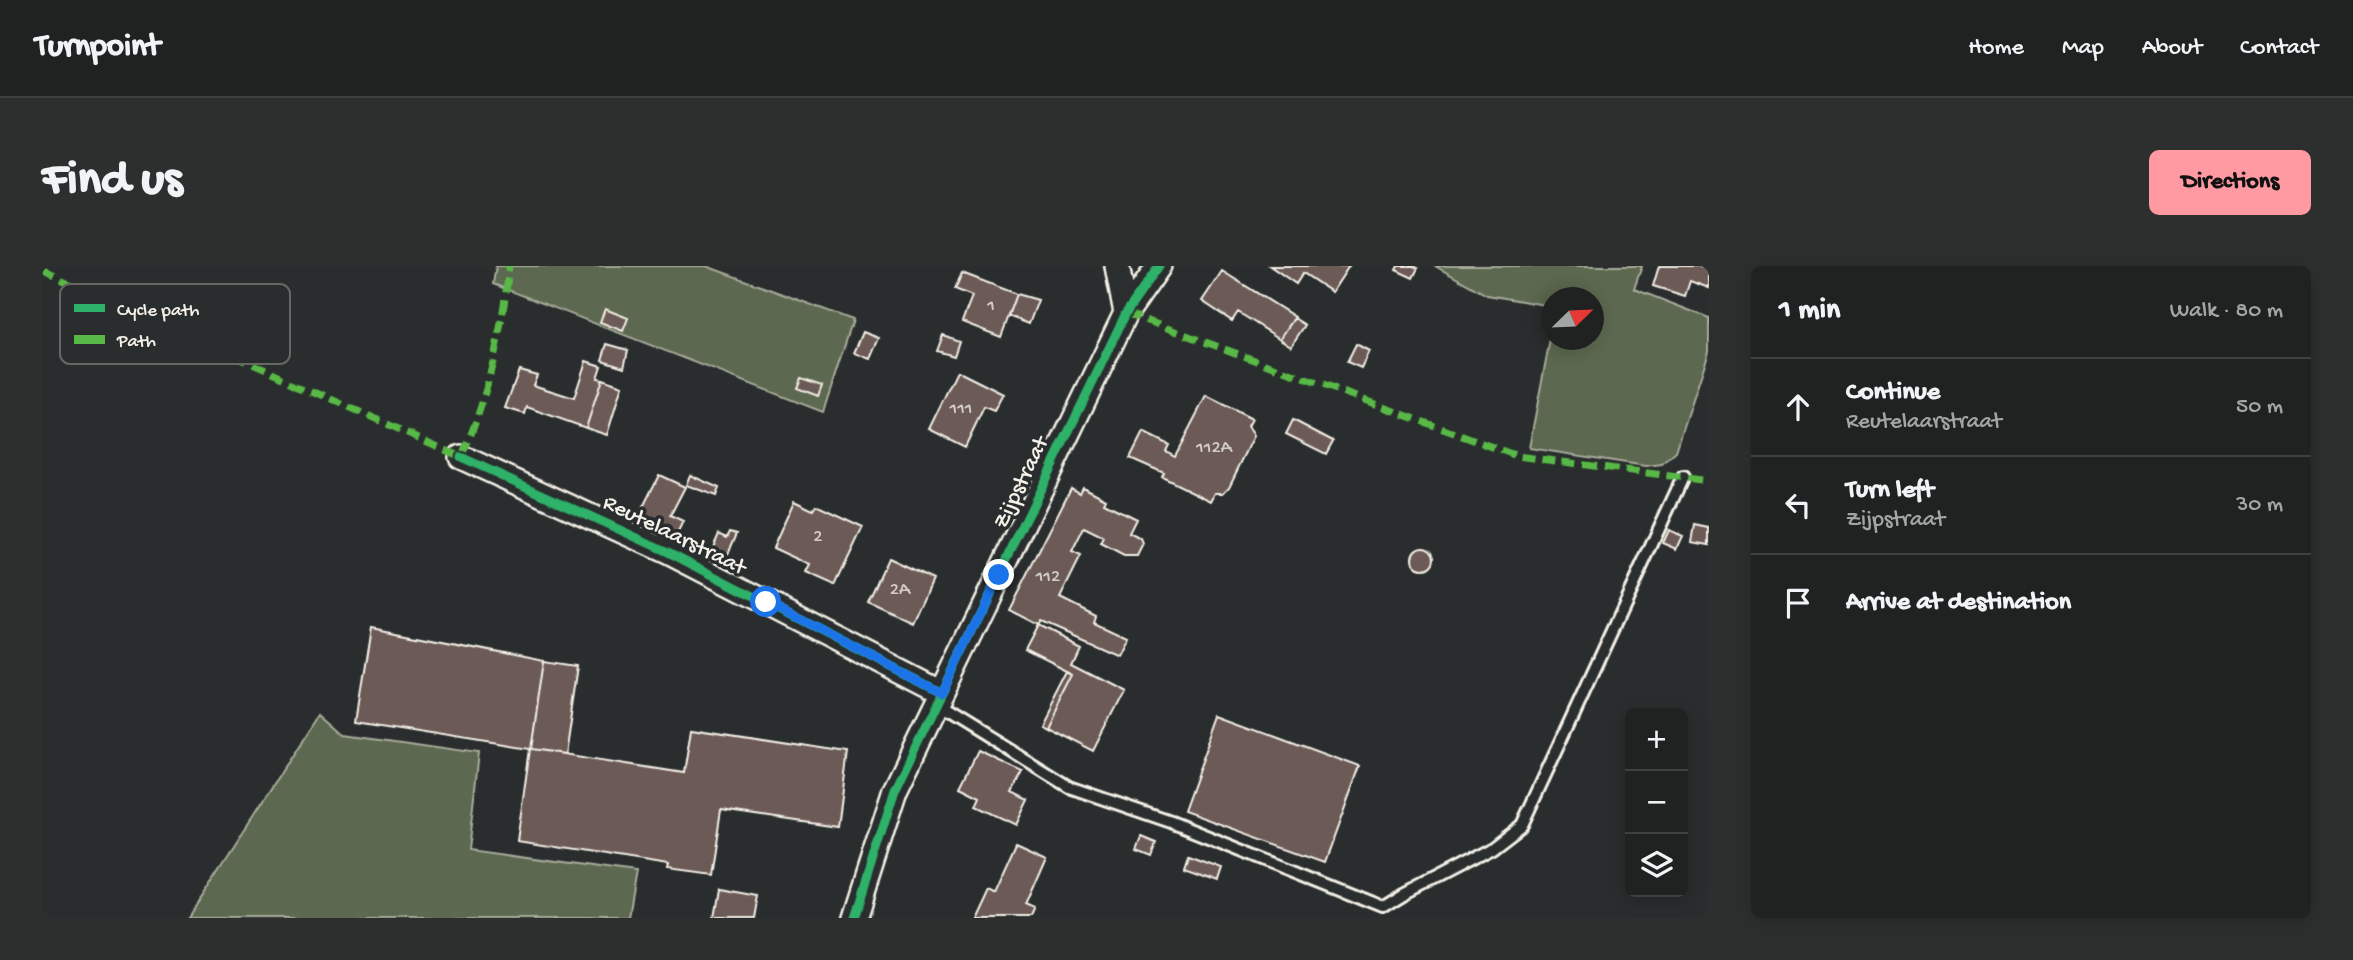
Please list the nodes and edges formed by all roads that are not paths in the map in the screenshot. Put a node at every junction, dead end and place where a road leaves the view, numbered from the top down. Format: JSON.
{"nodes":[{"id":1,"x":1117,"y":266,"type":"edge"},
{"id":2,"x":1159,"y":266,"type":"edge"},
{"id":3,"x":1126,"y":313,"type":"junction"},
{"id":4,"x":461,"y":457,"type":"dead end"},
{"id":5,"x":1683,"y":477,"type":"dead end"},
{"id":6,"x":939,"y":699,"type":"junction"},
{"id":7,"x":854,"y":918,"type":"edge"}],
"edges":[{"from":1,"to":3,"type":"street"},
{"from":2,"to":3,"type":"street","name":"Zijpstraat"},
{"from":3,"to":6,"type":"street","name":"Zijpstraat"},
{"from":4,"to":6,"type":"street","name":"Reutelaarstraat"},
{"from":5,"to":6,"type":"lane"},
{"from":6,"to":7,"type":"street","name":"Zijpstraat"}]}
